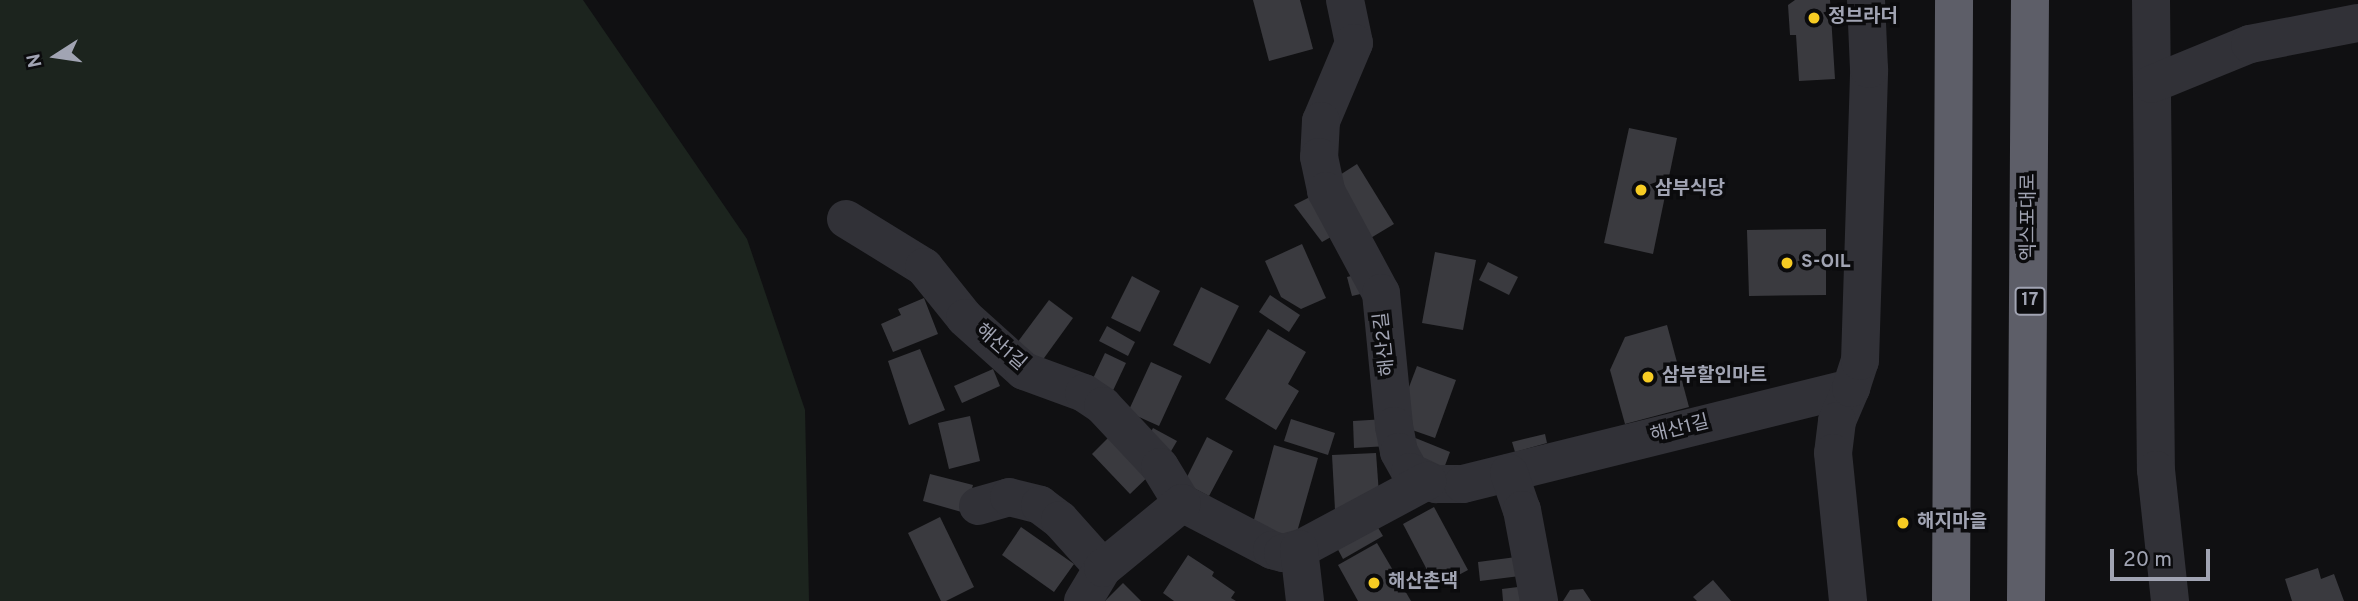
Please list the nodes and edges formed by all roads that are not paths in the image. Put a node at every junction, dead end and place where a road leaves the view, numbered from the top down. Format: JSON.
{"nodes":[{"id":1,"x":1346,"y":0,"type":"edge"},
{"id":2,"x":1866,"y":0,"type":"edge"},
{"id":3,"x":1954,"y":0,"type":"edge"},
{"id":4,"x":2030,"y":0,"type":"edge"},
{"id":5,"x":2151,"y":0,"type":"edge"},
{"id":6,"x":2358,"y":23,"type":"edge"},
{"id":7,"x":2152,"y":84,"type":"junction"},
{"id":8,"x":846,"y":219,"type":"dead end"},
{"id":9,"x":1851,"y":388,"type":"junction"},
{"id":10,"x":1509,"y":473,"type":"junction"},
{"id":11,"x":1427,"y":481,"type":"junction"},
{"id":12,"x":1182,"y":503,"type":"junction"},
{"id":13,"x":978,"y":506,"type":"dead end"},
{"id":14,"x":1299,"y":548,"type":"junction"},
{"id":15,"x":1103,"y":568,"type":"junction"},
{"id":16,"x":1083,"y":601,"type":"edge"},
{"id":17,"x":1304,"y":601,"type":"edge"},
{"id":18,"x":1539,"y":601,"type":"edge"},
{"id":19,"x":1848,"y":601,"type":"edge"},
{"id":20,"x":1951,"y":601,"type":"edge"},
{"id":21,"x":2026,"y":601,"type":"edge"},
{"id":22,"x":2170,"y":601,"type":"edge"}],
"edges":[{"from":1,"to":11,"type":"street","name":"해산2길"},
{"from":2,"to":9,"type":"street"},
{"from":3,"to":20,"type":"highway"},
{"from":4,"to":21,"type":"highway","name":"엑스포대로","number":"17"},
{"from":5,"to":7,"type":"street"},
{"from":6,"to":7,"type":"street"},
{"from":7,"to":22,"type":"street"},
{"from":8,"to":12,"type":"street","name":"해산1길"},
{"from":9,"to":10,"type":"street","name":"해산1길"},
{"from":9,"to":19,"type":"street"},
{"from":10,"to":11,"type":"street"},
{"from":10,"to":18,"type":"street"},
{"from":11,"to":14,"type":"street"},
{"from":12,"to":14,"type":"street"},
{"from":12,"to":15,"type":"street"},
{"from":13,"to":15,"type":"street"},
{"from":14,"to":17,"type":"street"},
{"from":15,"to":16,"type":"street"}]}
